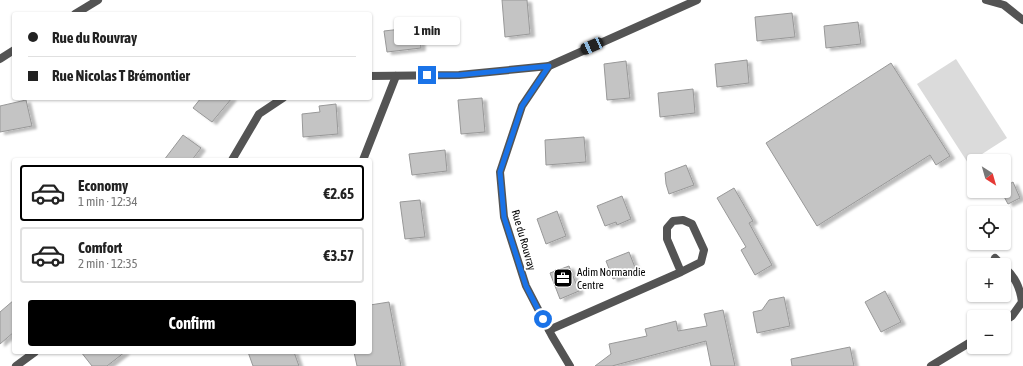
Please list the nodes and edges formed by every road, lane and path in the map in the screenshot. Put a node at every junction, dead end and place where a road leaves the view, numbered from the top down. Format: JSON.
{"nodes":[{"id":1,"x":98,"y":0,"type":"edge"},
{"id":2,"x":697,"y":0,"type":"edge"},
{"id":3,"x":986,"y":0,"type":"edge"},
{"id":4,"x":78,"y":12,"type":"edge"},
{"id":5,"x":1023,"y":20,"type":"edge"},
{"id":6,"x":12,"y":51,"type":"edge"},
{"id":7,"x":0,"y":59,"type":"edge"},
{"id":8,"x":549,"y":66,"type":"junction"},
{"id":9,"x":372,"y":76,"type":"edge"},
{"id":10,"x":396,"y":76,"type":"junction"},
{"id":11,"x":279,"y":100,"type":"edge"},
{"id":12,"x":233,"y":158,"type":"edge"},
{"id":13,"x":364,"y":158,"type":"edge"},
{"id":14,"x":681,"y":272,"type":"junction"},
{"id":15,"x":1011,"y":273,"type":"edge"},
{"id":16,"x":1011,"y":317,"type":"edge"},
{"id":17,"x":549,"y":330,"type":"junction"},
{"id":18,"x":967,"y":344,"type":"edge"},
{"id":19,"x":32,"y":354,"type":"edge"},
{"id":20,"x":16,"y":366,"type":"edge"},
{"id":21,"x":570,"y":366,"type":"edge"},
{"id":22,"x":931,"y":366,"type":"edge"}],
"edges":[{"from":1,"to":4,"type":"street"},
{"from":2,"to":8,"type":"street"},
{"from":3,"to":5,"type":"street"},
{"from":6,"to":7,"type":"street"},
{"from":8,"to":10,"type":"street"},
{"from":8,"to":17,"type":"street","name":"Rue du Rouvray"},
{"from":9,"to":10,"type":"street"},
{"from":10,"to":13,"type":"street"},
{"from":11,"to":12,"type":"street"},
{"from":14,"to":14,"type":"street"},
{"from":14,"to":17,"type":"street"},
{"from":15,"to":16,"type":"street"},
{"from":17,"to":21,"type":"street","name":"Rue du Rouvray"},
{"from":18,"to":22,"type":"street"},
{"from":19,"to":20,"type":"street"}]}
